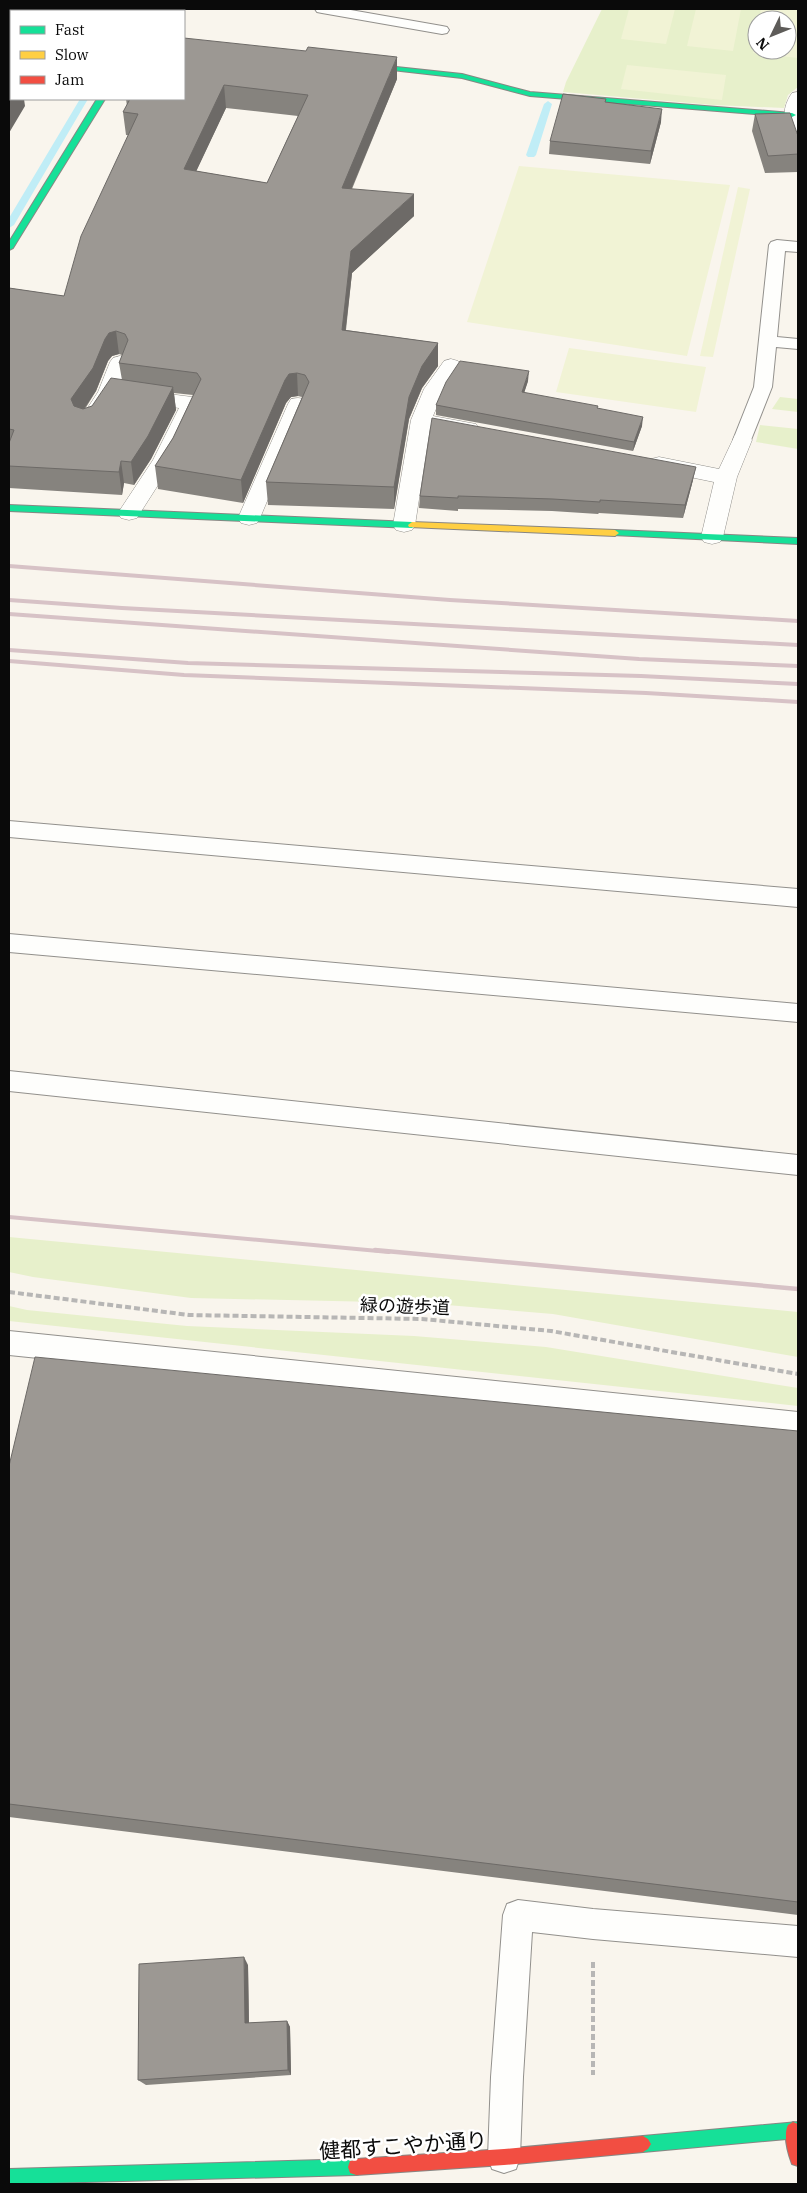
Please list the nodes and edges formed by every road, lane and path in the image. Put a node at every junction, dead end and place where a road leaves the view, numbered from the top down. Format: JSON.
{"nodes":[{"id":1,"x":322,"y":9,"type":"edge"},
{"id":2,"x":442,"y":30,"type":"dead end"},
{"id":3,"x":348,"y":63,"type":"edge"},
{"id":4,"x":798,"y":97,"type":"edge"},
{"id":5,"x":100,"y":100,"type":"edge"},
{"id":6,"x":792,"y":115,"type":"junction"},
{"id":7,"x":798,"y":132,"type":"edge"},
{"id":8,"x":798,"y":247,"type":"edge"},
{"id":9,"x":9,"y":248,"type":"edge"},
{"id":10,"x":769,"y":341,"type":"junction"},
{"id":11,"x":798,"y":344,"type":"edge"},
{"id":12,"x":120,"y":362,"type":"edge"},
{"id":13,"x":451,"y":365,"type":"dead end"},
{"id":14,"x":108,"y":392,"type":"junction"},
{"id":15,"x":298,"y":404,"type":"edge"},
{"id":16,"x":421,"y":420,"type":"junction"},
{"id":17,"x":87,"y":423,"type":"edge"},
{"id":18,"x":490,"y":433,"type":"edge"},
{"id":19,"x":742,"y":440,"type":"joint"},
{"id":20,"x":637,"y":460,"type":"edge"},
{"id":21,"x":726,"y":477,"type":"junction"},
{"id":22,"x":9,"y":508,"type":"edge"},
{"id":23,"x":129,"y":513,"type":"junction"},
{"id":24,"x":249,"y":518,"type":"junction"},
{"id":25,"x":404,"y":525,"type":"junction"},
{"id":26,"x":712,"y":537,"type":"junction"},
{"id":27,"x":798,"y":541,"type":"edge"},
{"id":28,"x":9,"y":829,"type":"edge"},
{"id":29,"x":798,"y":898,"type":"edge"},
{"id":30,"x":9,"y":943,"type":"edge"},
{"id":31,"x":798,"y":1013,"type":"edge"},
{"id":32,"x":9,"y":1082,"type":"edge"},
{"id":33,"x":798,"y":1165,"type":"edge"},
{"id":34,"x":9,"y":1292,"type":"edge"},
{"id":35,"x":9,"y":1343,"type":"edge"},
{"id":36,"x":798,"y":1374,"type":"edge"},
{"id":37,"x":798,"y":1424,"type":"edge"},
{"id":38,"x":593,"y":1924,"type":"junction"},
{"id":39,"x":798,"y":1942,"type":"edge"},
{"id":40,"x":592,"y":2074,"type":"dead end"},
{"id":41,"x":795,"y":2130,"type":"edge"},
{"id":42,"x":504,"y":2157,"type":"junction"},
{"id":43,"x":798,"y":2158,"type":"edge"},
{"id":44,"x":9,"y":2177,"type":"edge"}],
"edges":[{"from":1,"to":2,"type":"lane"},
{"from":3,"to":6,"type":"street"},
{"from":4,"to":6,"type":"street"},
{"from":5,"to":9,"type":"street"},
{"from":6,"to":7,"type":"street"},
{"from":8,"to":10,"type":"lane"},
{"from":10,"to":11,"type":"lane"},
{"from":10,"to":19,"type":"lane"},
{"from":12,"to":14,"type":"street"},
{"from":13,"to":16,"type":"street"},
{"from":14,"to":17,"type":"street"},
{"from":14,"to":23,"type":"street"},
{"from":15,"to":24,"type":"street"},
{"from":16,"to":18,"type":"street"},
{"from":16,"to":25,"type":"street"},
{"from":19,"to":21,"type":"street"},
{"from":20,"to":21,"type":"street"},
{"from":21,"to":26,"type":"street"},
{"from":22,"to":23,"type":"street"},
{"from":23,"to":24,"type":"street"},
{"from":24,"to":25,"type":"street"},
{"from":25,"to":26,"type":"street"},
{"from":26,"to":27,"type":"street"},
{"from":28,"to":29,"type":"lane"},
{"from":30,"to":31,"type":"lane"},
{"from":32,"to":33,"type":"lane"},
{"from":34,"to":36,"type":"path","name":"緑の遊歩道"},
{"from":35,"to":37,"type":"lane"},
{"from":38,"to":39,"type":"lane"},
{"from":38,"to":40,"type":"path"},
{"from":38,"to":42,"type":"lane"},
{"from":41,"to":42,"type":"street","name":"健都すこやか通り"},
{"from":41,"to":43,"type":"street"},
{"from":42,"to":44,"type":"street","name":"健都すこやか通り"}]}
